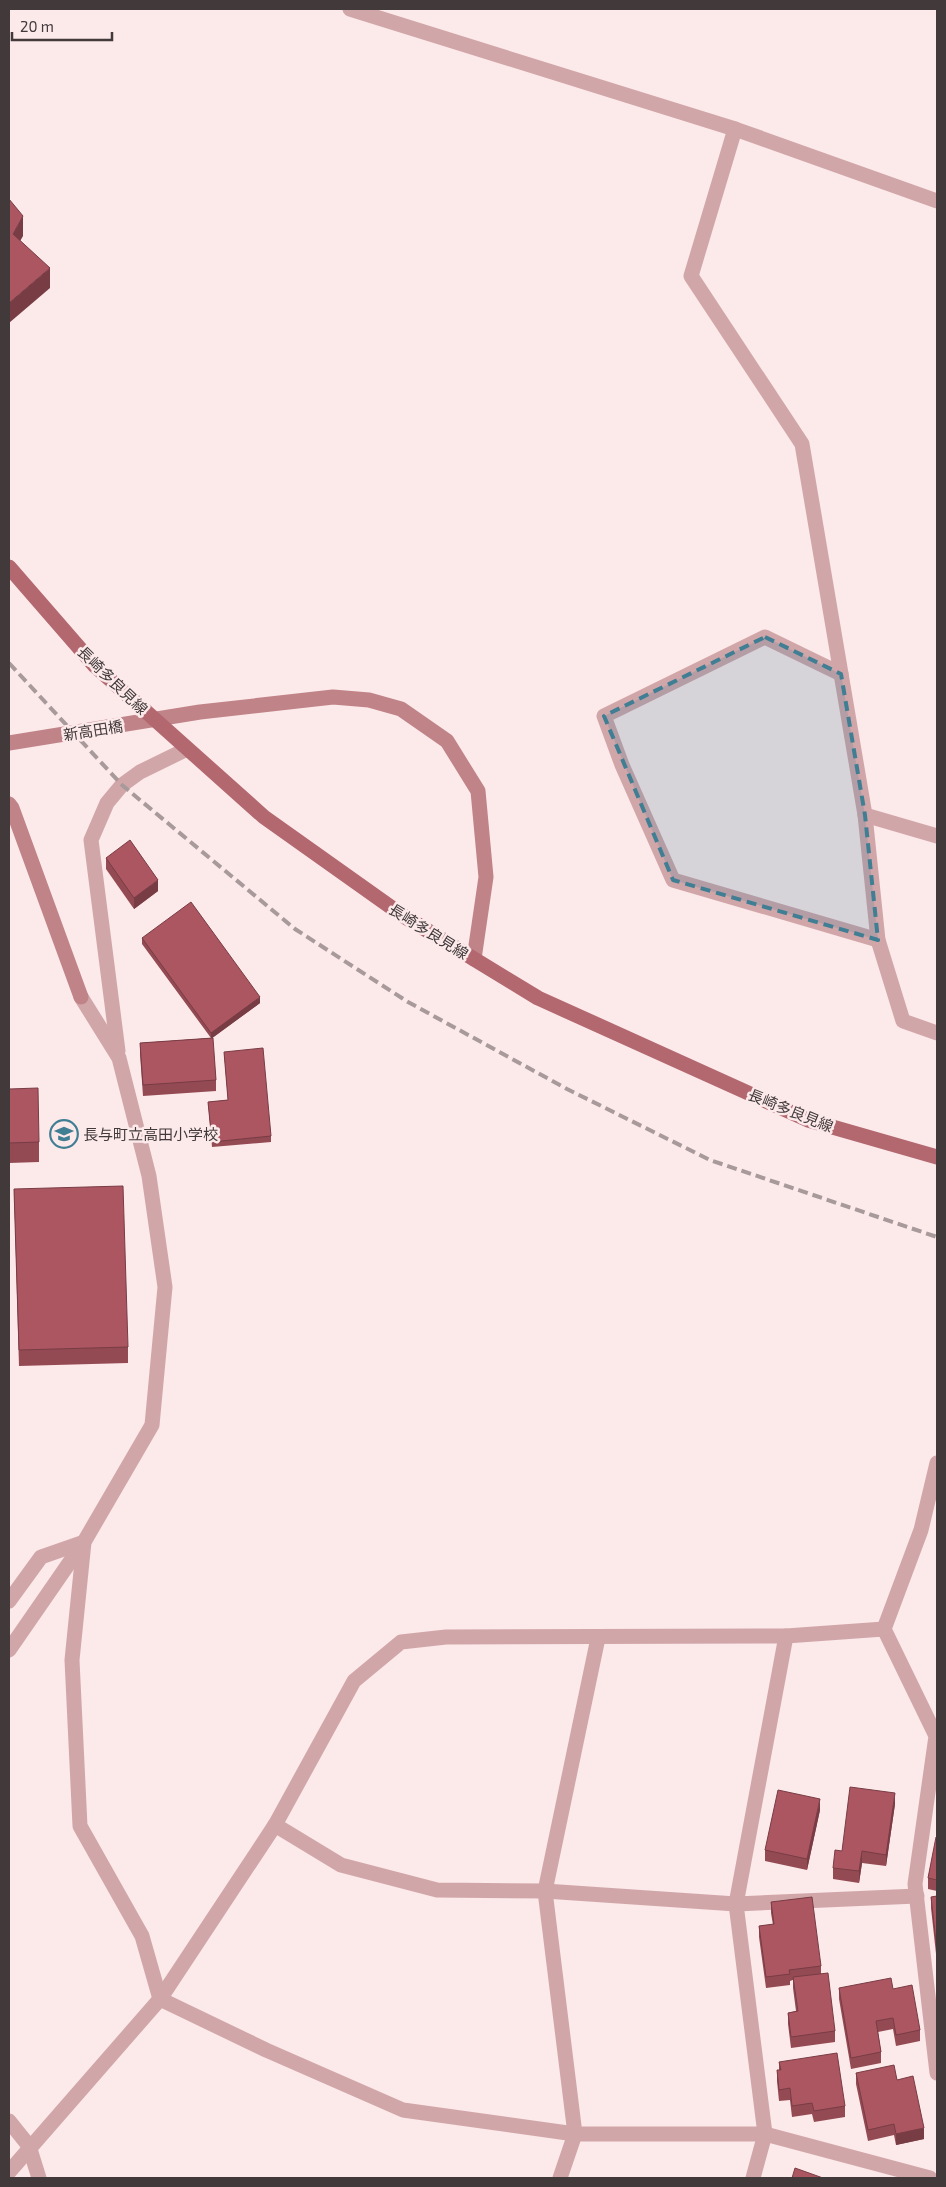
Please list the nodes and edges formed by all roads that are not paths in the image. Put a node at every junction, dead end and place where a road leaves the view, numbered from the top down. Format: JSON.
{"nodes":[{"id":1,"x":350,"y":9,"type":"edge"},
{"id":2,"x":735,"y":129,"type":"junction"},
{"id":3,"x":937,"y":201,"type":"edge"},
{"id":4,"x":9,"y":567,"type":"edge"},
{"id":5,"x":841,"y":674,"type":"junction"},
{"id":6,"x":9,"y":743,"type":"edge"},
{"id":7,"x":187,"y":749,"type":"junction"},
{"id":8,"x":9,"y":804,"type":"edge"},
{"id":9,"x":865,"y":815,"type":"junction"},
{"id":10,"x":937,"y":836,"type":"edge"},
{"id":11,"x":878,"y":940,"type":"junction"},
{"id":12,"x":474,"y":959,"type":"junction"},
{"id":13,"x":937,"y":1033,"type":"edge"},
{"id":14,"x":118,"y":1058,"type":"junction"},
{"id":15,"x":937,"y":1157,"type":"edge"},
{"id":16,"x":937,"y":1462,"type":"edge"},
{"id":17,"x":84,"y":1542,"type":"junction"},
{"id":18,"x":9,"y":1601,"type":"edge"},
{"id":19,"x":884,"y":1629,"type":"junction"},
{"id":20,"x":786,"y":1636,"type":"junction"},
{"id":21,"x":598,"y":1638,"type":"junction"},
{"id":22,"x":9,"y":1650,"type":"edge"},
{"id":23,"x":275,"y":1825,"type":"junction"},
{"id":24,"x":545,"y":1891,"type":"junction"},
{"id":25,"x":917,"y":1896,"type":"junction"},
{"id":26,"x":736,"y":1904,"type":"junction"},
{"id":27,"x":932,"y":1989,"type":"edge"},
{"id":28,"x":160,"y":1999,"type":"junction"},
{"id":29,"x":937,"y":2073,"type":"edge"},
{"id":30,"x":9,"y":2121,"type":"edge"},
{"id":31,"x":575,"y":2134,"type":"junction"},
{"id":32,"x":765,"y":2134,"type":"junction"},
{"id":33,"x":30,"y":2146,"type":"junction"},
{"id":34,"x":9,"y":2152,"type":"edge"},
{"id":35,"x":9,"y":2172,"type":"edge"},
{"id":36,"x":39,"y":2178,"type":"edge"},
{"id":37,"x":560,"y":2178,"type":"edge"},
{"id":38,"x":753,"y":2178,"type":"edge"},
{"id":39,"x":930,"y":2178,"type":"edge"}],
"edges":[{"from":1,"to":2,"type":"street"},
{"from":2,"to":3,"type":"street"},
{"from":2,"to":5,"type":"street"},
{"from":4,"to":7,"type":"main road","name":"長崎多良見線"},
{"from":5,"to":9,"type":"street"},
{"from":5,"to":11,"type":"street"},
{"from":6,"to":12,"type":"street","name":"新高田橋"},
{"from":7,"to":12,"type":"main road","name":"長崎多良見線"},
{"from":7,"to":14,"type":"street"},
{"from":8,"to":14,"type":"street"},
{"from":9,"to":10,"type":"street"},
{"from":9,"to":11,"type":"street"},
{"from":11,"to":13,"type":"street"},
{"from":12,"to":15,"type":"main road","name":"長崎多良見線"},
{"from":14,"to":17,"type":"street"},
{"from":16,"to":19,"type":"street"},
{"from":17,"to":18,"type":"street"},
{"from":17,"to":22,"type":"street"},
{"from":17,"to":28,"type":"street"},
{"from":19,"to":20,"type":"street"},
{"from":19,"to":25,"type":"street"},
{"from":20,"to":21,"type":"street"},
{"from":20,"to":26,"type":"street"},
{"from":21,"to":23,"type":"street"},
{"from":21,"to":24,"type":"street"},
{"from":23,"to":24,"type":"street"},
{"from":23,"to":28,"type":"street"},
{"from":24,"to":26,"type":"street"},
{"from":24,"to":31,"type":"street"},
{"from":25,"to":26,"type":"street"},
{"from":25,"to":27,"type":"street"},
{"from":26,"to":32,"type":"street"},
{"from":27,"to":29,"type":"street"},
{"from":28,"to":31,"type":"street"},
{"from":28,"to":33,"type":"street"},
{"from":30,"to":33,"type":"street"},
{"from":31,"to":32,"type":"street"},
{"from":31,"to":37,"type":"street"},
{"from":32,"to":38,"type":"street"},
{"from":32,"to":39,"type":"street"},
{"from":33,"to":34,"type":"street"},
{"from":33,"to":35,"type":"street"},
{"from":33,"to":36,"type":"street"}]}
